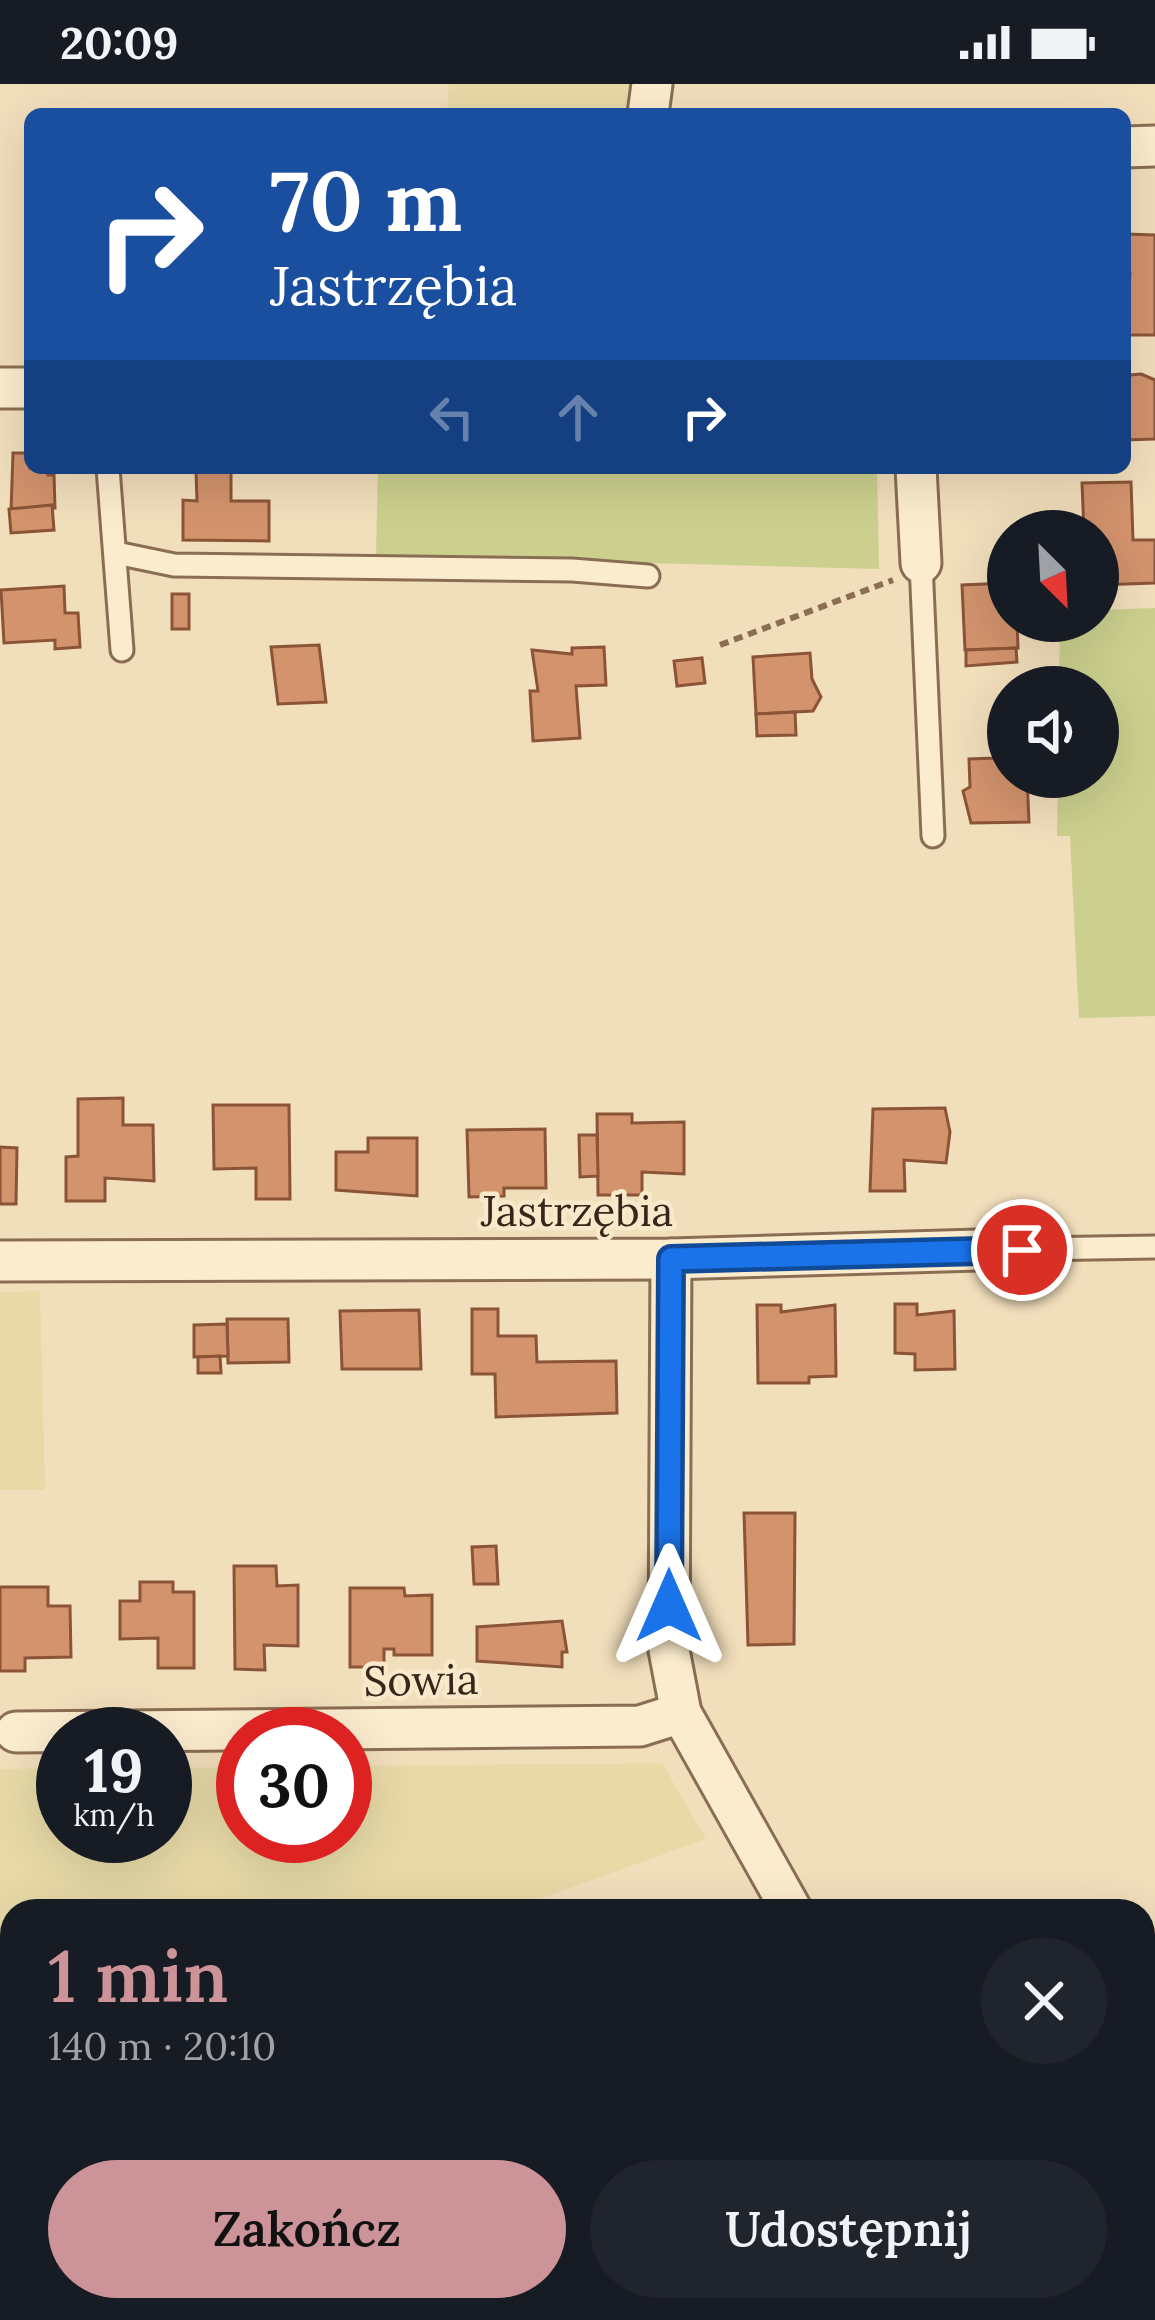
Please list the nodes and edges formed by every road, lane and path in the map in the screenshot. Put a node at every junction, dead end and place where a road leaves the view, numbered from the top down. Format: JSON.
{"nodes":[{"id":1,"x":109,"y":474,"type":"edge"},
{"id":2,"x":916,"y":474,"type":"edge"},
{"id":3,"x":116,"y":554,"type":"junction"},
{"id":4,"x":909,"y":571,"type":"junction"},
{"id":5,"x":648,"y":576,"type":"dead end"},
{"id":6,"x":720,"y":645,"type":"dead end"},
{"id":7,"x":122,"y":650,"type":"dead end"},
{"id":8,"x":933,"y":836,"type":"dead end"},
{"id":9,"x":1155,"y":1247,"type":"edge"},
{"id":10,"x":978,"y":1250,"type":"joint"},
{"id":11,"x":671,"y":1259,"type":"junction"},
{"id":12,"x":0,"y":1261,"type":"edge"},
{"id":13,"x":681,"y":1713,"type":"junction"},
{"id":14,"x":16,"y":1732,"type":"dead end"},
{"id":15,"x":785,"y":1899,"type":"edge"}],
"edges":[{"from":1,"to":3,"type":"lane"},
{"from":2,"to":4,"type":"street"},
{"from":3,"to":5,"type":"lane"},
{"from":3,"to":7,"type":"lane"},
{"from":4,"to":6,"type":"path"},
{"from":4,"to":8,"type":"lane"},
{"from":9,"to":10,"type":"lane","name":"Jastrzębia"},
{"from":10,"to":11,"type":"street","name":"Jastrzębia"},
{"from":11,"to":12,"type":"street","name":"Jastrzębia"},
{"from":11,"to":13,"type":"street"},
{"from":13,"to":14,"type":"street","name":"Sowia"},
{"from":13,"to":15,"type":"street"}]}
